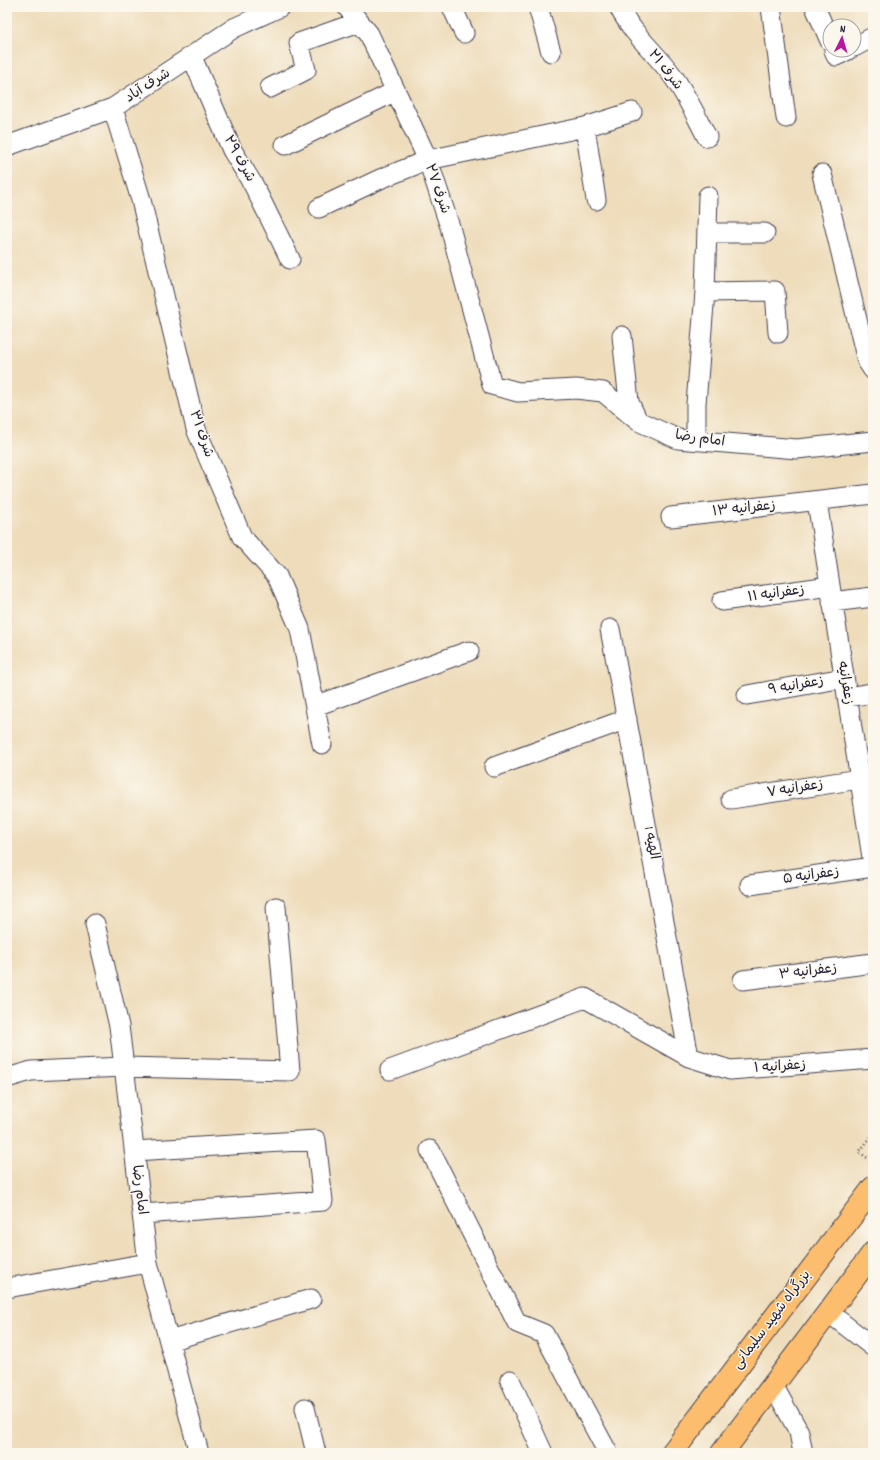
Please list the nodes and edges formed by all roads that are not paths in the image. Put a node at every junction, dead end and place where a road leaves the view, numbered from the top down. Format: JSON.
{"nodes":[{"id":1,"x":280,"y":7,"type":"edge"},
{"id":2,"x":347,"y":7,"type":"edge"},
{"id":3,"x":452,"y":7,"type":"edge"},
{"id":4,"x":538,"y":7,"type":"edge"},
{"id":5,"x":619,"y":7,"type":"edge"},
{"id":6,"x":771,"y":7,"type":"edge"},
{"id":7,"x":815,"y":7,"type":"edge"},
{"id":8,"x":359,"y":22,"type":"junction"},
{"id":9,"x":822,"y":23,"type":"edge"},
{"id":10,"x":464,"y":33,"type":"dead end"},
{"id":11,"x":873,"y":37,"type":"edge"},
{"id":12,"x":862,"y":43,"type":"edge"},
{"id":13,"x":551,"y":52,"type":"dead end"},
{"id":14,"x":192,"y":57,"type":"junction"},
{"id":15,"x":270,"y":88,"type":"dead end"},
{"id":16,"x":396,"y":91,"type":"junction"},
{"id":17,"x":113,"y":108,"type":"junction"},
{"id":18,"x":632,"y":112,"type":"dead end"},
{"id":19,"x":786,"y":118,"type":"dead end"},
{"id":20,"x":585,"y":127,"type":"junction"},
{"id":21,"x":707,"y":137,"type":"dead end"},
{"id":22,"x":285,"y":145,"type":"dead end"},
{"id":23,"x":7,"y":146,"type":"edge"},
{"id":24,"x":428,"y":160,"type":"junction"},
{"id":25,"x":822,"y":174,"type":"dead end"},
{"id":26,"x":708,"y":196,"type":"dead end"},
{"id":27,"x":596,"y":200,"type":"dead end"},
{"id":28,"x":319,"y":208,"type":"dead end"},
{"id":29,"x":707,"y":233,"type":"junction"},
{"id":30,"x":765,"y":233,"type":"dead end"},
{"id":31,"x":290,"y":259,"type":"dead end"},
{"id":32,"x":705,"y":292,"type":"junction"},
{"id":33,"x":778,"y":333,"type":"dead end"},
{"id":34,"x":622,"y":336,"type":"dead end"},
{"id":35,"x":873,"y":370,"type":"edge"},
{"id":36,"x":492,"y":385,"type":"joint"},
{"id":37,"x":638,"y":421,"type":"junction"},
{"id":38,"x":696,"y":440,"type":"junction"},
{"id":39,"x":873,"y":442,"type":"edge"},
{"id":40,"x":873,"y":494,"type":"edge"},
{"id":41,"x":817,"y":501,"type":"junction"},
{"id":42,"x":670,"y":516,"type":"dead end"},
{"id":43,"x":831,"y":594,"type":"junction"},
{"id":44,"x":873,"y":597,"type":"edge"},
{"id":45,"x":722,"y":601,"type":"dead end"},
{"id":46,"x":610,"y":630,"type":"dead end"},
{"id":47,"x":469,"y":651,"type":"dead end"},
{"id":48,"x":844,"y":678,"type":"junction"},
{"id":49,"x":873,"y":693,"type":"edge"},
{"id":50,"x":747,"y":695,"type":"dead end"},
{"id":51,"x":847,"y":697,"type":"junction"},
{"id":52,"x":315,"y":706,"type":"junction"},
{"id":53,"x":627,"y":719,"type":"junction"},
{"id":54,"x":322,"y":744,"type":"dead end"},
{"id":55,"x":494,"y":767,"type":"dead end"},
{"id":56,"x":859,"y":779,"type":"junction"},
{"id":57,"x":731,"y":799,"type":"dead end"},
{"id":58,"x":873,"y":865,"type":"edge"},
{"id":59,"x":750,"y":884,"type":"dead end"},
{"id":60,"x":276,"y":908,"type":"dead end"},
{"id":61,"x":95,"y":924,"type":"dead end"},
{"id":62,"x":873,"y":963,"type":"edge"},
{"id":63,"x":744,"y":980,"type":"dead end"},
{"id":64,"x":689,"y":1057,"type":"junction"},
{"id":65,"x":873,"y":1059,"type":"edge"},
{"id":66,"x":124,"y":1067,"type":"junction"},
{"id":67,"x":390,"y":1070,"type":"dead end"},
{"id":68,"x":7,"y":1078,"type":"edge"},
{"id":69,"x":430,"y":1150,"type":"dead end"},
{"id":70,"x":134,"y":1151,"type":"junction"},
{"id":71,"x":873,"y":1188,"type":"edge"},
{"id":72,"x":142,"y":1214,"type":"junction"},
{"id":73,"x":873,"y":1253,"type":"edge"},
{"id":74,"x":148,"y":1263,"type":"junction"},
{"id":75,"x":7,"y":1288,"type":"edge"},
{"id":76,"x":311,"y":1299,"type":"dead end"},
{"id":77,"x":828,"y":1312,"type":"junction"},
{"id":78,"x":169,"y":1341,"type":"junction"},
{"id":79,"x":873,"y":1347,"type":"edge"},
{"id":80,"x":510,"y":1380,"type":"dead end"},
{"id":81,"x":773,"y":1386,"type":"junction"},
{"id":82,"x":305,"y":1408,"type":"dead end"},
{"id":83,"x":199,"y":1453,"type":"edge"},
{"id":84,"x":316,"y":1453,"type":"edge"},
{"id":85,"x":543,"y":1453,"type":"edge"},
{"id":86,"x":608,"y":1453,"type":"edge"},
{"id":87,"x":672,"y":1453,"type":"edge"},
{"id":88,"x":722,"y":1453,"type":"edge"},
{"id":89,"x":803,"y":1453,"type":"edge"}],
"edges":[{"from":1,"to":14,"type":"street","name":"شرف آباد"},
{"from":2,"to":8,"type":"street","name":"شرف ۲۷"},
{"from":3,"to":10,"type":"street"},
{"from":4,"to":13,"type":"street"},
{"from":5,"to":21,"type":"street","name":"شرف ۲۱"},
{"from":6,"to":19,"type":"street"},
{"from":7,"to":9,"type":"street"},
{"from":8,"to":15,"type":"street"},
{"from":8,"to":16,"type":"street","name":"شرف ۲۷"},
{"from":11,"to":12,"type":"street"},
{"from":14,"to":17,"type":"street","name":"شرف آباد"},
{"from":14,"to":31,"type":"street","name":"شرف ۲۹"},
{"from":16,"to":22,"type":"street"},
{"from":16,"to":24,"type":"street","name":"شرف ۲۷"},
{"from":17,"to":23,"type":"street","name":"شرف آباد"},
{"from":17,"to":52,"type":"street","name":"شرف ۳۱"},
{"from":18,"to":20,"type":"street"},
{"from":20,"to":24,"type":"street"},
{"from":20,"to":27,"type":"street"},
{"from":24,"to":28,"type":"street"},
{"from":24,"to":36,"type":"street","name":"شرف ۲۷"},
{"from":25,"to":35,"type":"street"},
{"from":26,"to":29,"type":"street"},
{"from":29,"to":30,"type":"street"},
{"from":29,"to":32,"type":"street"},
{"from":32,"to":33,"type":"street"},
{"from":32,"to":38,"type":"street"},
{"from":34,"to":37,"type":"street"},
{"from":36,"to":37,"type":"street","name":"امام رضا"},
{"from":37,"to":38,"type":"street","name":"امام رضا"},
{"from":38,"to":39,"type":"street","name":"امام رضا"},
{"from":40,"to":41,"type":"street","name":"زعفرانیه ۱۳"},
{"from":41,"to":42,"type":"street","name":"زعفرانیه ۱۳"},
{"from":41,"to":43,"type":"street","name":"زعفرانیه"},
{"from":43,"to":44,"type":"street","name":"زعفرانیه ۱۱"},
{"from":43,"to":45,"type":"street","name":"زعفرانیه ۱۱"},
{"from":43,"to":48,"type":"street","name":"زعفرانیه"},
{"from":46,"to":53,"type":"street","name":"الهیه 1"},
{"from":47,"to":52,"type":"street"},
{"from":48,"to":50,"type":"street","name":"زعفرانیه ۹"},
{"from":48,"to":51,"type":"street","name":"زعفرانیه"},
{"from":49,"to":51,"type":"street"},
{"from":51,"to":56,"type":"street","name":"زعفرانیه"},
{"from":52,"to":54,"type":"street","name":"شرف ۳۱"},
{"from":53,"to":55,"type":"street"},
{"from":53,"to":64,"type":"street","name":"الهیه 1"},
{"from":56,"to":57,"type":"street","name":"زعفرانیه ۷"},
{"from":56,"to":58,"type":"street","name":"زعفرانیه"},
{"from":58,"to":59,"type":"street","name":"زعفرانیه ۵"},
{"from":60,"to":66,"type":"street"},
{"from":61,"to":66,"type":"street","name":"امام رضا"},
{"from":62,"to":63,"type":"street","name":"زعفرانیه ۳"},
{"from":64,"to":65,"type":"street","name":"زعفرانیه ۱"},
{"from":64,"to":67,"type":"street","name":"زعفرانیه ۱"},
{"from":66,"to":68,"type":"street"},
{"from":66,"to":70,"type":"street","name":"امام رضا"},
{"from":69,"to":86,"type":"street"},
{"from":70,"to":72,"type":"street","name":"امام رضا"},
{"from":70,"to":72,"type":"street"},
{"from":71,"to":87,"type":"highway","name":"بزرگراه شهید سلیمانی"},
{"from":72,"to":74,"type":"street","name":"امام رضا"},
{"from":73,"to":77,"type":"highway"},
{"from":74,"to":75,"type":"street"},
{"from":74,"to":78,"type":"street","name":"امام رضا"},
{"from":76,"to":78,"type":"street"},
{"from":77,"to":79,"type":"street"},
{"from":77,"to":81,"type":"highway"},
{"from":78,"to":83,"type":"street","name":"امام رضا"},
{"from":80,"to":85,"type":"street"},
{"from":81,"to":88,"type":"highway"},
{"from":81,"to":89,"type":"street"},
{"from":82,"to":84,"type":"street"}]}
